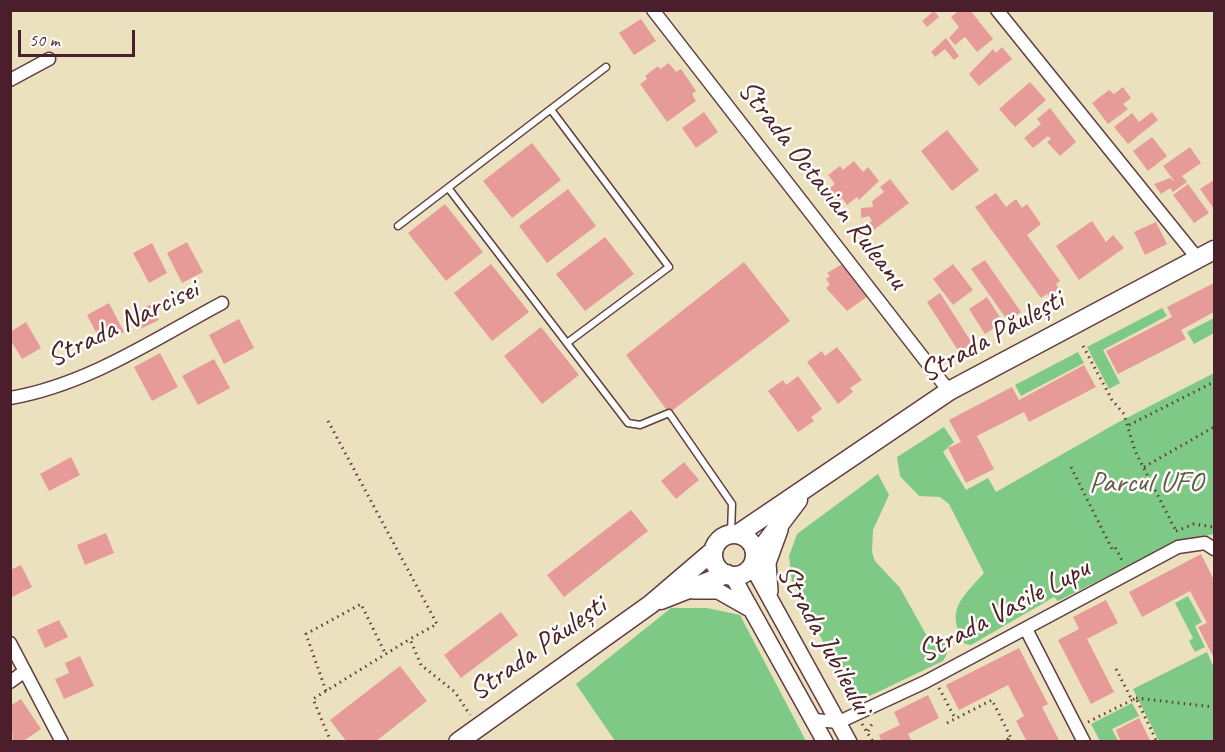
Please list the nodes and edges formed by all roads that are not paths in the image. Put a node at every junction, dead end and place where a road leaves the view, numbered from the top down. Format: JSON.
{"nodes":[{"id":1,"x":653,"y":10,"type":"edge"},
{"id":2,"x":997,"y":10,"type":"edge"},
{"id":3,"x":49,"y":59,"type":"dead end"},
{"id":4,"x":606,"y":67,"type":"dead end"},
{"id":5,"x":10,"y":80,"type":"edge"},
{"id":6,"x":552,"y":111,"type":"junction"},
{"id":7,"x":449,"y":189,"type":"junction"},
{"id":8,"x":398,"y":226,"type":"dead end"},
{"id":9,"x":1215,"y":250,"type":"edge"},
{"id":10,"x":1198,"y":259,"type":"junction"},
{"id":11,"x":222,"y":303,"type":"dead end"},
{"id":12,"x":567,"y":343,"type":"junction"},
{"id":13,"x":950,"y":391,"type":"junction"},
{"id":14,"x":10,"y":398,"type":"edge"},
{"id":15,"x":807,"y":489,"type":"junction"},
{"id":16,"x":787,"y":514,"type":"junction"},
{"id":17,"x":735,"y":534,"type":"junction"},
{"id":18,"x":1215,"y":549,"type":"edge"},
{"id":19,"x":713,"y":551,"type":"junction"},
{"id":20,"x":754,"y":561,"type":"junction"},
{"id":21,"x":729,"y":575,"type":"junction"},
{"id":22,"x":681,"y":592,"type":"junction"},
{"id":23,"x":770,"y":597,"type":"junction"},
{"id":24,"x":651,"y":604,"type":"junction"},
{"id":25,"x":752,"y":611,"type":"junction"},
{"id":26,"x":1026,"y":629,"type":"junction"},
{"id":27,"x":10,"y":644,"type":"edge"},
{"id":28,"x":25,"y":671,"type":"junction"},
{"id":29,"x":10,"y":682,"type":"edge"},
{"id":30,"x":814,"y":720,"type":"junction"},
{"id":31,"x":839,"y":722,"type":"junction"},
{"id":32,"x":62,"y":741,"type":"edge"},
{"id":33,"x":458,"y":741,"type":"edge"},
{"id":34,"x":825,"y":741,"type":"edge"},
{"id":35,"x":849,"y":741,"type":"edge"},
{"id":36,"x":1083,"y":741,"type":"edge"}],
"edges":[{"from":1,"to":13,"type":"street","name":"Strada Octavian Ruleanu"},
{"from":2,"to":10,"type":"street"},
{"from":3,"to":5,"type":"street"},
{"from":4,"to":6,"type":"lane"},
{"from":6,"to":7,"type":"lane"},
{"from":6,"to":12,"type":"lane"},
{"from":7,"to":8,"type":"lane"},
{"from":7,"to":12,"type":"lane"},
{"from":9,"to":10,"type":"main road","name":"Strada Păulești"},
{"from":10,"to":13,"type":"main road","name":"Strada Păulești"},
{"from":11,"to":14,"type":"street","name":"Strada Narcisei"},
{"from":12,"to":17,"type":"lane"},
{"from":13,"to":15,"type":"main road","name":"Strada Păulești"},
{"from":15,"to":16,"type":"main road","name":"Strada Păulești"},
{"from":15,"to":17,"type":"main road","name":"Strada Păulești"},
{"from":16,"to":20,"type":"main road","name":"Strada Păulești"},
{"from":16,"to":23,"type":"street"},
{"from":17,"to":19,"type":"main road"},
{"from":17,"to":20,"type":"main road"},
{"from":18,"to":26,"type":"street","name":"Strada Vasile Lupu"},
{"from":19,"to":21,"type":"main road"},
{"from":19,"to":24,"type":"main road","name":"Strada Păulești"},
{"from":20,"to":21,"type":"main road"},
{"from":20,"to":23,"type":"street","name":"Strada Jubileului"},
{"from":21,"to":22,"type":"main road","name":"Strada Păulești"},
{"from":21,"to":25,"type":"street","name":"Strada Jubileului"},
{"from":22,"to":24,"type":"main road","name":"Strada Păulești"},
{"from":22,"to":25,"type":"street"},
{"from":23,"to":31,"type":"street","name":"Strada Jubileului"},
{"from":24,"to":33,"type":"main road","name":"Strada Păulești"},
{"from":25,"to":30,"type":"street","name":"Strada Jubileului"},
{"from":26,"to":31,"type":"street","name":"Strada Vasile Lupu"},
{"from":26,"to":36,"type":"street"},
{"from":27,"to":28,"type":"street"},
{"from":28,"to":29,"type":"street"},
{"from":28,"to":32,"type":"street"},
{"from":30,"to":31,"type":"street","name":"Strada Vasile Lupu"},
{"from":30,"to":34,"type":"street","name":"Strada Jubileului"},
{"from":31,"to":35,"type":"street","name":"Strada Jubileului"}]}
